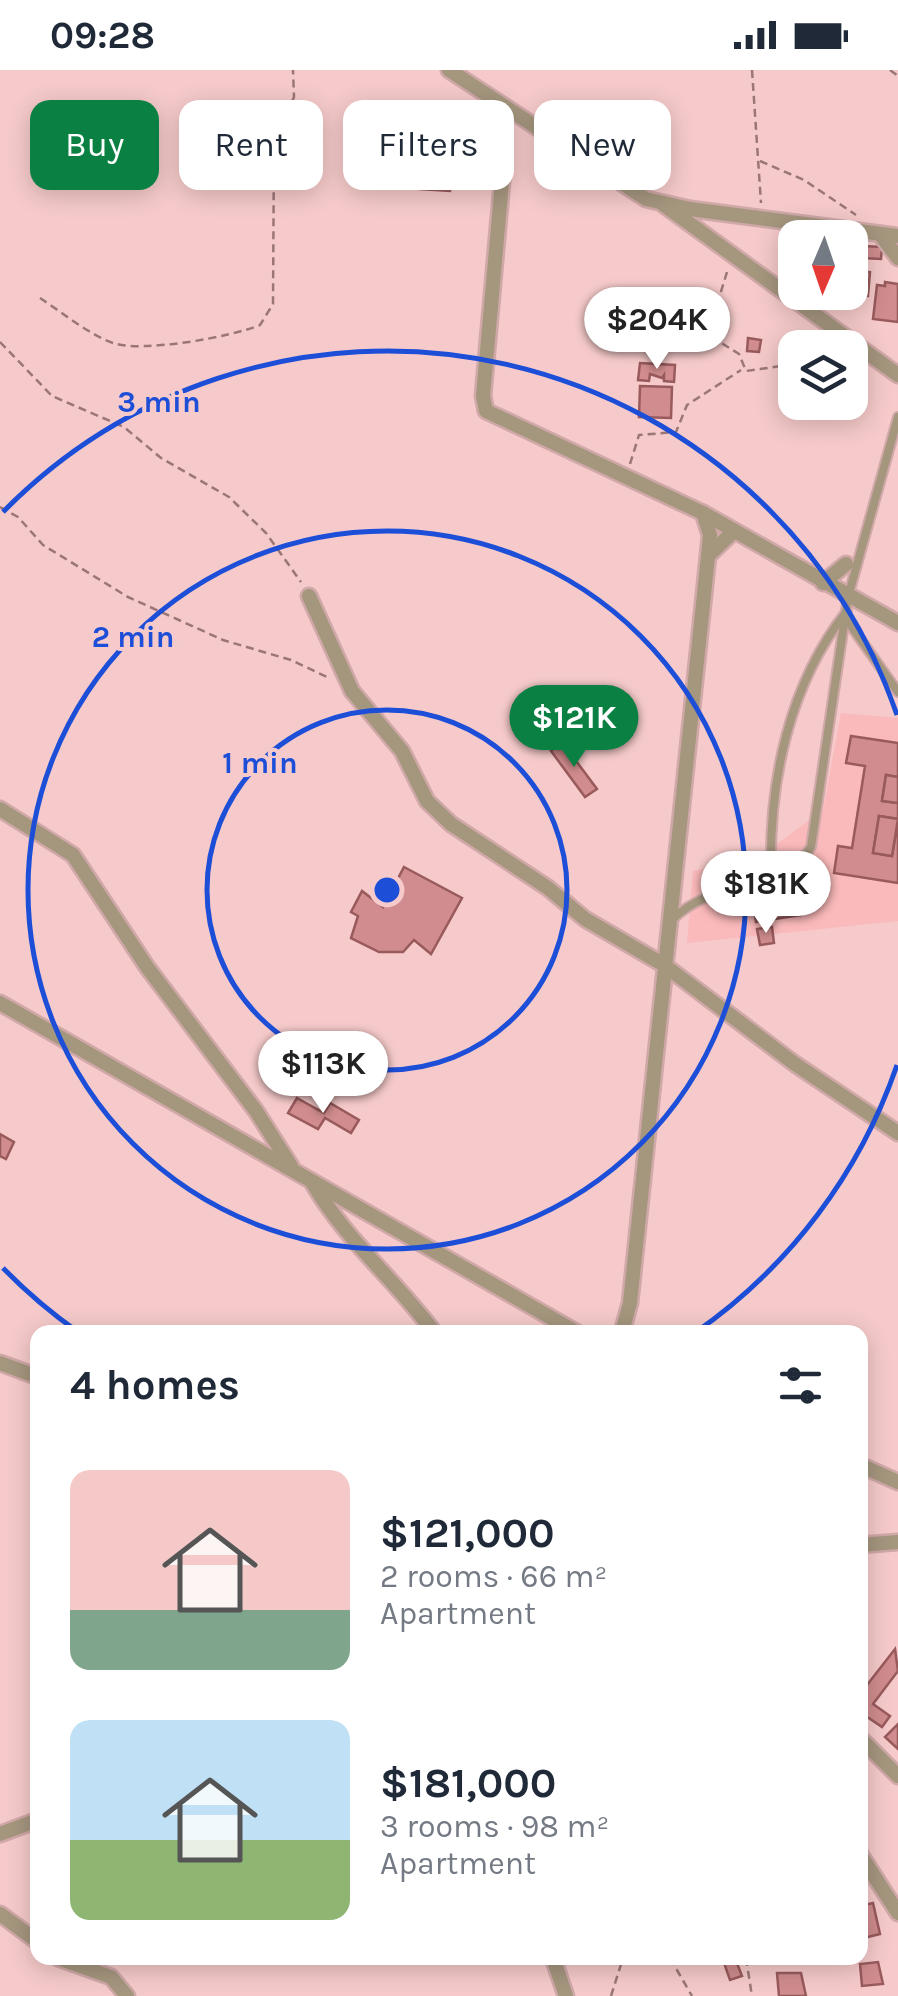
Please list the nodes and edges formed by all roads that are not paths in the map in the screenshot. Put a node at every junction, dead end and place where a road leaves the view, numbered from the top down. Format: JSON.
{"nodes":[{"id":1,"x":449,"y":70,"type":"edge"},
{"id":2,"x":491,"y":100,"type":"edge"},
{"id":3,"x":514,"y":115,"type":"edge"},
{"id":4,"x":501,"y":190,"type":"edge"},
{"id":5,"x":661,"y":203,"type":"junction"},
{"id":6,"x":874,"y":233,"type":"junction"},
{"id":7,"x":898,"y":236,"type":"edge"},
{"id":8,"x":898,"y":258,"type":"edge"},
{"id":9,"x":898,"y":375,"type":"edge"},
{"id":10,"x":898,"y":417,"type":"edge"},
{"id":11,"x":703,"y":513,"type":"junction"},
{"id":12,"x":733,"y":532,"type":"junction"},
{"id":13,"x":708,"y":556,"type":"junction"},
{"id":14,"x":846,"y":564,"type":"dead end"},
{"id":15,"x":824,"y":583,"type":"junction"},
{"id":16,"x":310,"y":596,"type":"road end"},
{"id":17,"x":847,"y":609,"type":"junction"},
{"id":18,"x":898,"y":623,"type":"edge"},
{"id":19,"x":898,"y":692,"type":"edge"},
{"id":20,"x":0,"y":809,"type":"edge"},
{"id":21,"x":771,"y":873,"type":"junction"},
{"id":22,"x":670,"y":922,"type":"junction"},
{"id":23,"x":664,"y":965,"type":"junction"},
{"id":24,"x":0,"y":1003,"type":"edge"},
{"id":25,"x":898,"y":1133,"type":"edge"},
{"id":26,"x":294,"y":1170,"type":"junction"},
{"id":27,"x":312,"y":1181,"type":"junction"},
{"id":28,"x":429,"y":1325,"type":"edge"},
{"id":29,"x":564,"y":1325,"type":"edge"},
{"id":30,"x":624,"y":1325,"type":"edge"},
{"id":31,"x":0,"y":1362,"type":"edge"},
{"id":32,"x":30,"y":1374,"type":"edge"},
{"id":33,"x":868,"y":1469,"type":"edge"},
{"id":34,"x":898,"y":1482,"type":"edge"},
{"id":35,"x":898,"y":1542,"type":"edge"},
{"id":36,"x":868,"y":1544,"type":"edge"},
{"id":37,"x":868,"y":1746,"type":"edge"},
{"id":38,"x":898,"y":1776,"type":"edge"},
{"id":39,"x":30,"y":1823,"type":"edge"},
{"id":40,"x":0,"y":1834,"type":"edge"},
{"id":41,"x":868,"y":1866,"type":"edge"},
{"id":42,"x":898,"y":1913,"type":"edge"},
{"id":43,"x":0,"y":1914,"type":"edge"},
{"id":44,"x":30,"y":1936,"type":"edge"},
{"id":45,"x":77,"y":1965,"type":"edge"},
{"id":46,"x":555,"y":1965,"type":"edge"},
{"id":47,"x":127,"y":1996,"type":"edge"},
{"id":48,"x":566,"y":1996,"type":"edge"}],
"edges":[{"from":1,"to":2,"type":"street"},
{"from":3,"to":5,"type":"street"},
{"from":4,"to":11,"type":"street"},
{"from":5,"to":6,"type":"street"},
{"from":5,"to":9,"type":"street"},
{"from":6,"to":7,"type":"street"},
{"from":6,"to":8,"type":"street"},
{"from":10,"to":17,"type":"lane"},
{"from":11,"to":12,"type":"street"},
{"from":11,"to":13,"type":"street"},
{"from":12,"to":13,"type":"street"},
{"from":12,"to":15,"type":"street"},
{"from":13,"to":22,"type":"street"},
{"from":14,"to":15,"type":"street"},
{"from":15,"to":17,"type":"street"},
{"from":16,"to":23,"type":"street"},
{"from":17,"to":18,"type":"street"},
{"from":17,"to":19,"type":"lane"},
{"from":17,"to":21,"type":"lane"},
{"from":17,"to":21,"type":"lane"},
{"from":20,"to":26,"type":"street"},
{"from":21,"to":22,"type":"lane"},
{"from":22,"to":23,"type":"street"},
{"from":23,"to":25,"type":"street"},
{"from":23,"to":30,"type":"street"},
{"from":24,"to":26,"type":"street"},
{"from":26,"to":27,"type":"street"},
{"from":27,"to":28,"type":"street"},
{"from":27,"to":29,"type":"street"},
{"from":31,"to":32,"type":"street"},
{"from":33,"to":34,"type":"street"},
{"from":35,"to":36,"type":"street"},
{"from":37,"to":38,"type":"street"},
{"from":39,"to":40,"type":"street"},
{"from":41,"to":42,"type":"street"},
{"from":43,"to":44,"type":"street"},
{"from":45,"to":47,"type":"street"},
{"from":46,"to":48,"type":"street"}]}
